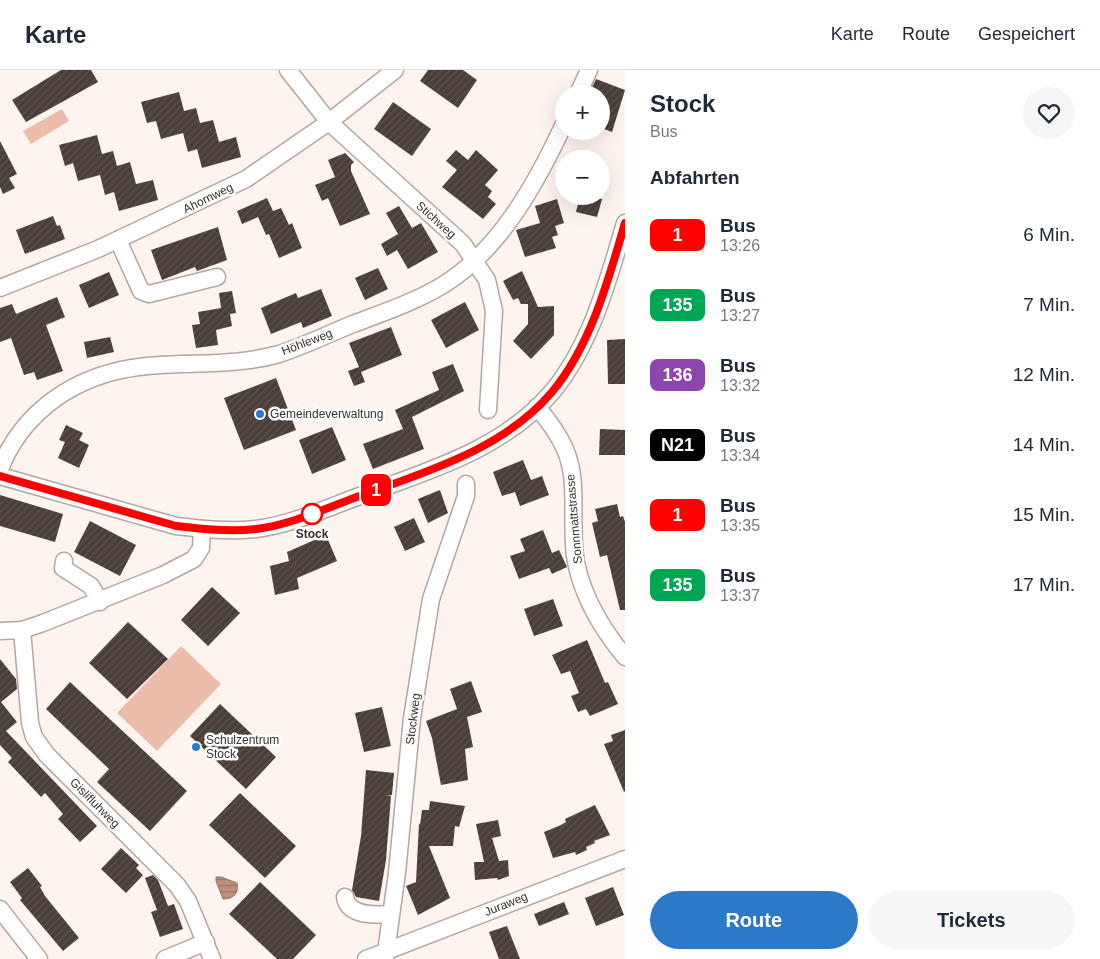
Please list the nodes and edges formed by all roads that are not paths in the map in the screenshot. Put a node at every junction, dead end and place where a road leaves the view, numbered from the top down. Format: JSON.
{"nodes":[{"id":1,"x":288,"y":70,"type":"edge"},
{"id":2,"x":395,"y":70,"type":"edge"},
{"id":3,"x":590,"y":70,"type":"edge"},
{"id":4,"x":375,"y":78,"type":"edge"},
{"id":5,"x":582,"y":85,"type":"edge"},
{"id":6,"x":329,"y":122,"type":"junction"},
{"id":7,"x":556,"y":140,"type":"edge"},
{"id":8,"x":625,"y":223,"type":"edge"},
{"id":9,"x":118,"y":240,"type":"junction"},
{"id":10,"x":474,"y":260,"type":"junction"},
{"id":11,"x":217,"y":277,"type":"dead end"},
{"id":12,"x":0,"y":288,"type":"edge"},
{"id":13,"x":537,"y":408,"type":"junction"},
{"id":14,"x":488,"y":410,"type":"dead end"},
{"id":15,"x":0,"y":469,"type":"edge"},
{"id":16,"x":0,"y":476,"type":"edge"},
{"id":17,"x":466,"y":484,"type":"dead end"},
{"id":18,"x":202,"y":529,"type":"junction"},
{"id":19,"x":64,"y":561,"type":"dead end"},
{"id":20,"x":100,"y":602,"type":"junction"},
{"id":21,"x":22,"y":630,"type":"junction"},
{"id":22,"x":0,"y":631,"type":"edge"},
{"id":23,"x":625,"y":657,"type":"edge"},
{"id":24,"x":625,"y":858,"type":"edge"},
{"id":25,"x":345,"y":898,"type":"dead end"},
{"id":26,"x":0,"y":909,"type":"edge"},
{"id":27,"x":391,"y":914,"type":"junction"},
{"id":28,"x":206,"y":942,"type":"junction"},
{"id":29,"x":386,"y":955,"type":"edge"},
{"id":30,"x":39,"y":959,"type":"edge"},
{"id":31,"x":165,"y":959,"type":"edge"},
{"id":32,"x":212,"y":959,"type":"edge"},
{"id":33,"x":366,"y":959,"type":"edge"}],
"edges":[{"from":1,"to":6,"type":"street","name":"Stichweg"},
{"from":2,"to":4,"type":"street","name":"Ahornweg"},
{"from":3,"to":5,"type":"street"},
{"from":4,"to":6,"type":"street","name":"Ahornweg"},
{"from":6,"to":9,"type":"street","name":"Ahornweg"},
{"from":6,"to":10,"type":"street","name":"Stichweg"},
{"from":7,"to":10,"type":"street","name":"Höhleweg"},
{"from":8,"to":13,"type":"street"},
{"from":9,"to":11,"type":"street"},
{"from":9,"to":12,"type":"street","name":"Ahornweg"},
{"from":10,"to":14,"type":"street","name":"Stichweg"},
{"from":10,"to":15,"type":"street","name":"Höhleweg"},
{"from":13,"to":18,"type":"street"},
{"from":13,"to":23,"type":"street","name":"Sonnmattstrasse"},
{"from":16,"to":18,"type":"street"},
{"from":17,"to":27,"type":"street","name":"Stockweg"},
{"from":18,"to":20,"type":"street"},
{"from":19,"to":20,"type":"street"},
{"from":20,"to":21,"type":"street"},
{"from":21,"to":22,"type":"street"},
{"from":21,"to":28,"type":"street","name":"Gislifluhweg"},
{"from":24,"to":29,"type":"street","name":"Juraweg"},
{"from":25,"to":27,"type":"street"},
{"from":26,"to":30,"type":"street"},
{"from":27,"to":29,"type":"street","name":"Stockweg"},
{"from":28,"to":31,"type":"street"},
{"from":28,"to":32,"type":"street","name":"Gislifluhweg"},
{"from":29,"to":33,"type":"street","name":"Juraweg"}]}
